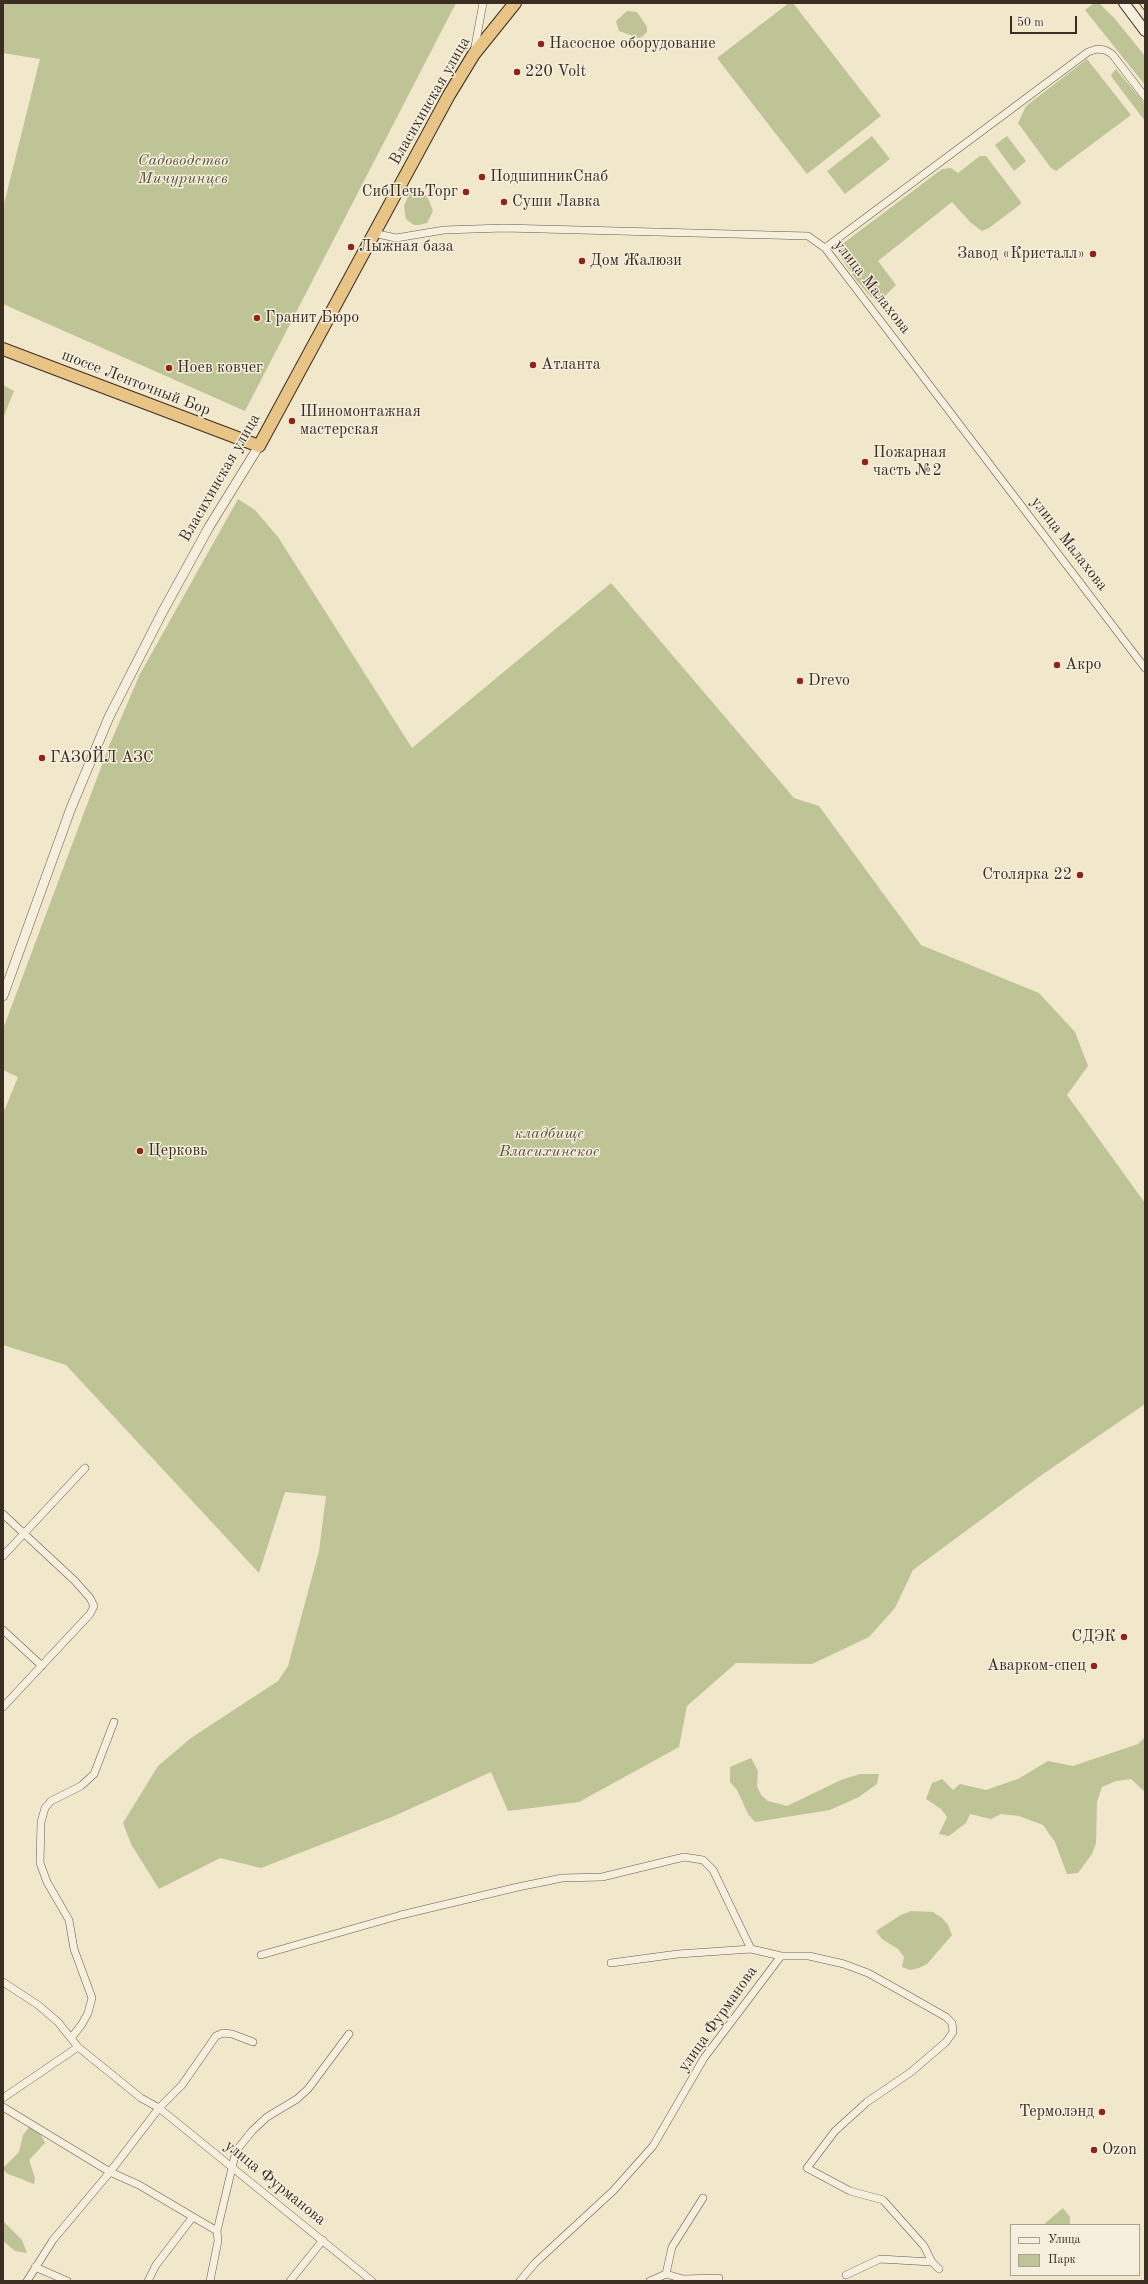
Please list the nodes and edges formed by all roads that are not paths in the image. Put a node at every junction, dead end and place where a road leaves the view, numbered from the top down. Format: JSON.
{"nodes":[{"id":1,"x":483,"y":3,"type":"edge"},
{"id":2,"x":515,"y":3,"type":"edge"},
{"id":3,"x":1124,"y":3,"type":"edge"},
{"id":4,"x":1145,"y":31,"type":"edge"},
{"id":5,"x":474,"y":54,"type":"junction"},
{"id":6,"x":1145,"y":97,"type":"edge"},
{"id":7,"x":373,"y":233,"type":"junction"},
{"id":8,"x":824,"y":248,"type":"junction"},
{"id":9,"x":3,"y":349,"type":"edge"},
{"id":10,"x":259,"y":446,"type":"junction"},
{"id":11,"x":1145,"y":668,"type":"edge"},
{"id":12,"x":3,"y":996,"type":"edge"},
{"id":13,"x":85,"y":1468,"type":"dead end"},
{"id":14,"x":3,"y":1514,"type":"edge"},
{"id":15,"x":24,"y":1533,"type":"junction"},
{"id":16,"x":3,"y":1556,"type":"edge"},
{"id":17,"x":3,"y":1630,"type":"edge"},
{"id":18,"x":42,"y":1666,"type":"junction"},
{"id":19,"x":3,"y":1707,"type":"edge"},
{"id":20,"x":114,"y":1722,"type":"dead end"},
{"id":21,"x":752,"y":1949,"type":"junction"},
{"id":22,"x":261,"y":1954,"type":"dead end"},
{"id":23,"x":781,"y":1956,"type":"junction"},
{"id":24,"x":611,"y":1963,"type":"dead end"},
{"id":25,"x":3,"y":1982,"type":"edge"},
{"id":26,"x":349,"y":2034,"type":"dead end"},
{"id":27,"x":72,"y":2037,"type":"junction"},
{"id":28,"x":253,"y":2042,"type":"dead end"},
{"id":29,"x":78,"y":2047,"type":"junction"},
{"id":30,"x":3,"y":2098,"type":"edge"},
{"id":31,"x":3,"y":2107,"type":"edge"},
{"id":32,"x":159,"y":2108,"type":"junction"},
{"id":33,"x":234,"y":2167,"type":"junction"},
{"id":34,"x":110,"y":2172,"type":"junction"},
{"id":35,"x":703,"y":2198,"type":"dead end"},
{"id":36,"x":192,"y":2218,"type":"junction"},
{"id":37,"x":217,"y":2231,"type":"junction"},
{"id":38,"x":323,"y":2240,"type":"junction"},
{"id":39,"x":932,"y":2262,"type":"junction"},
{"id":40,"x":35,"y":2267,"type":"junction"},
{"id":41,"x":939,"y":2269,"type":"dead end"},
{"id":42,"x":666,"y":2274,"type":"junction"},
{"id":43,"x":846,"y":2275,"type":"dead end"},
{"id":44,"x":719,"y":2278,"type":"dead end"},
{"id":45,"x":682,"y":2280,"type":"edge"},
{"id":46,"x":27,"y":2281,"type":"edge"},
{"id":47,"x":67,"y":2281,"type":"edge"},
{"id":48,"x":148,"y":2281,"type":"edge"},
{"id":49,"x":210,"y":2281,"type":"edge"},
{"id":50,"x":290,"y":2281,"type":"edge"},
{"id":51,"x":372,"y":2281,"type":"edge"},
{"id":52,"x":520,"y":2281,"type":"edge"},
{"id":53,"x":650,"y":2281,"type":"edge"}],
"edges":[{"from":1,"to":5,"type":"street"},
{"from":2,"to":5,"type":"highway","name":"Власихинская улица"},
{"from":3,"to":4,"type":"main road"},
{"from":5,"to":7,"type":"highway","name":"Власихинская улица"},
{"from":6,"to":8,"type":"street"},
{"from":7,"to":8,"type":"street","name":"улица Малахова"},
{"from":7,"to":10,"type":"highway","name":"Власихинская улица"},
{"from":8,"to":11,"type":"street","name":"улица Малахова"},
{"from":9,"to":10,"type":"highway","name":"шоссе Ленточный Бор"},
{"from":10,"to":12,"type":"street","name":"Власихинская улица"},
{"from":13,"to":15,"type":"street"},
{"from":14,"to":15,"type":"street"},
{"from":15,"to":16,"type":"street"},
{"from":15,"to":18,"type":"street"},
{"from":17,"to":18,"type":"street"},
{"from":18,"to":19,"type":"street"},
{"from":20,"to":27,"type":"street"},
{"from":21,"to":22,"type":"street"},
{"from":21,"to":23,"type":"street","name":"улица Фурманова"},
{"from":21,"to":24,"type":"street","name":"улица Фурманова"},
{"from":23,"to":39,"type":"street"},
{"from":23,"to":52,"type":"street","name":"улица Фурманова"},
{"from":25,"to":27,"type":"street"},
{"from":26,"to":33,"type":"street"},
{"from":27,"to":29,"type":"street"},
{"from":28,"to":32,"type":"street"},
{"from":29,"to":30,"type":"street"},
{"from":29,"to":32,"type":"street","name":"улица Фурманова"},
{"from":31,"to":34,"type":"street"},
{"from":32,"to":33,"type":"street","name":"улица Фурманова"},
{"from":32,"to":34,"type":"street"},
{"from":33,"to":37,"type":"street"},
{"from":33,"to":38,"type":"street","name":"улица Фурманова"},
{"from":34,"to":36,"type":"street"},
{"from":34,"to":40,"type":"street"},
{"from":35,"to":42,"type":"street"},
{"from":36,"to":37,"type":"street"},
{"from":36,"to":48,"type":"street"},
{"from":37,"to":49,"type":"street"},
{"from":38,"to":50,"type":"street"},
{"from":38,"to":51,"type":"street","name":"улица Фурманова"},
{"from":39,"to":41,"type":"street"},
{"from":39,"to":43,"type":"street"},
{"from":40,"to":46,"type":"street"},
{"from":40,"to":47,"type":"street"},
{"from":42,"to":45,"type":"street"},
{"from":42,"to":53,"type":"street"},
{"from":44,"to":45,"type":"street"}]}
